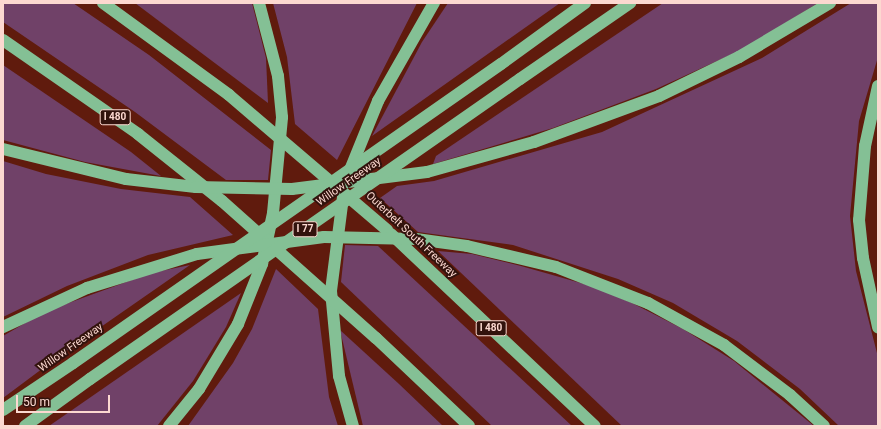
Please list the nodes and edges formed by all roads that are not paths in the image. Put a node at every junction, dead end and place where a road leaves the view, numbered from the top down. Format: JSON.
{"nodes":[{"id":1,"x":103,"y":3,"type":"edge"},
{"id":2,"x":259,"y":3,"type":"edge"},
{"id":3,"x":434,"y":3,"type":"edge"},
{"id":4,"x":585,"y":3,"type":"edge"},
{"id":5,"x":630,"y":3,"type":"edge"},
{"id":6,"x":830,"y":3,"type":"edge"},
{"id":7,"x":3,"y":40,"type":"edge"},
{"id":8,"x":878,"y":86,"type":"edge"},
{"id":9,"x":3,"y":149,"type":"edge"},
{"id":10,"x":3,"y":327,"type":"edge"},
{"id":11,"x":878,"y":327,"type":"edge"},
{"id":12,"x":3,"y":410,"type":"edge"},
{"id":13,"x":25,"y":426,"type":"edge"},
{"id":14,"x":169,"y":426,"type":"edge"},
{"id":15,"x":353,"y":426,"type":"edge"},
{"id":16,"x":469,"y":426,"type":"edge"},
{"id":17,"x":595,"y":426,"type":"edge"},
{"id":18,"x":824,"y":426,"type":"edge"}],
"edges":[{"from":1,"to":17,"type":"highway","name":"Outerbelt South Freeway","number":"I 480","bridge":true},
{"from":2,"to":14,"type":"highway"},
{"from":3,"to":15,"type":"highway"},
{"from":4,"to":12,"type":"highway","name":"Willow Freeway","number":"I 77","bridge":true},
{"from":5,"to":13,"type":"highway","name":"Willow Freeway","number":"I 77","bridge":true},
{"from":6,"to":9,"type":"highway","bridge":true},
{"from":7,"to":16,"type":"highway","number":"I 480","bridge":true},
{"from":8,"to":11,"type":"highway"},
{"from":10,"to":18,"type":"highway","bridge":true}]}
